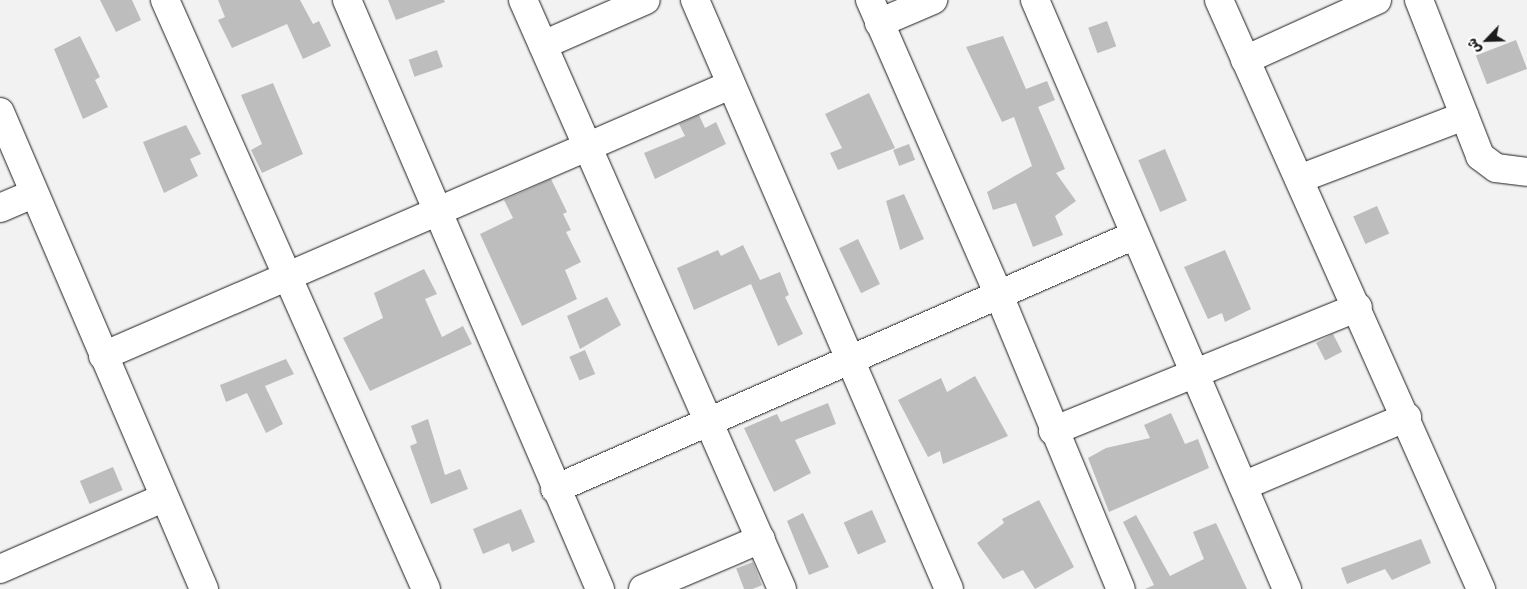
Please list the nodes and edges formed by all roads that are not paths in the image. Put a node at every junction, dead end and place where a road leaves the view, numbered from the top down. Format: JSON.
{"nodes":[{"id":1,"x":165,"y":0,"type":"edge"},
{"id":2,"x":347,"y":0,"type":"edge"},
{"id":3,"x":523,"y":0,"type":"edge"},
{"id":4,"x":646,"y":0,"type":"edge"},
{"id":5,"x":695,"y":0,"type":"edge"},
{"id":6,"x":932,"y":0,"type":"edge"},
{"id":7,"x":1036,"y":0,"type":"edge"},
{"id":8,"x":1219,"y":0,"type":"edge"},
{"id":9,"x":1377,"y":0,"type":"edge"},
{"id":10,"x":1419,"y":0,"type":"edge"},
{"id":11,"x":875,"y":12,"type":"edge"},
{"id":12,"x":543,"y":45,"type":"junction"},
{"id":13,"x":1245,"y":60,"type":"junction"},
{"id":14,"x":730,"y":86,"type":"junction"},
{"id":15,"x":0,"y":112,"type":"edge"},
{"id":16,"x":1464,"y":116,"type":"junction"},
{"id":17,"x":586,"y":147,"type":"junction"},
{"id":18,"x":1527,"y":172,"type":"edge"},
{"id":19,"x":1299,"y":178,"type":"junction"},
{"id":20,"x":33,"y":194,"type":"junction"},
{"id":21,"x":0,"y":208,"type":"edge"},
{"id":22,"x":438,"y":211,"type":"junction"},
{"id":23,"x":1135,"y":235,"type":"junction"},
{"id":24,"x":286,"y":277,"type":"junction"},
{"id":25,"x":999,"y":295,"type":"junction"},
{"id":26,"x":1358,"y":307,"type":"junction"},
{"id":27,"x":103,"y":356,"type":"junction"},
{"id":28,"x":850,"y":359,"type":"junction"},
{"id":29,"x":1194,"y":372,"type":"junction"},
{"id":30,"x":1407,"y":417,"type":"junction"},
{"id":31,"x":707,"y":421,"type":"junction"},
{"id":32,"x":1053,"y":431,"type":"junction"},
{"id":33,"x":1243,"y":486,"type":"junction"},
{"id":34,"x":556,"y":488,"type":"junction"},
{"id":35,"x":164,"y":498,"type":"junction"},
{"id":36,"x":761,"y":539,"type":"junction"},
{"id":37,"x":0,"y":569,"type":"edge"},
{"id":38,"x":204,"y":589,"type":"edge"},
{"id":39,"x":426,"y":589,"type":"edge"},
{"id":40,"x":600,"y":589,"type":"edge"},
{"id":41,"x":643,"y":589,"type":"edge"},
{"id":42,"x":782,"y":589,"type":"edge"},
{"id":43,"x":949,"y":589,"type":"edge"},
{"id":44,"x":1120,"y":589,"type":"edge"},
{"id":45,"x":1287,"y":589,"type":"edge"},
{"id":46,"x":1482,"y":589,"type":"edge"}],
"edges":[{"from":1,"to":24,"type":"street"},
{"from":2,"to":22,"type":"street"},
{"from":3,"to":12,"type":"street"},
{"from":4,"to":12,"type":"street"},
{"from":5,"to":14,"type":"street"},
{"from":6,"to":11,"type":"street"},
{"from":7,"to":23,"type":"street"},
{"from":8,"to":13,"type":"street"},
{"from":9,"to":13,"type":"street"},
{"from":10,"to":16,"type":"street"},
{"from":11,"to":25,"type":"street"},
{"from":12,"to":17,"type":"street"},
{"from":13,"to":19,"type":"street"},
{"from":14,"to":17,"type":"street"},
{"from":14,"to":28,"type":"street"},
{"from":15,"to":20,"type":"street"},
{"from":16,"to":18,"type":"street"},
{"from":16,"to":19,"type":"street"},
{"from":17,"to":22,"type":"street"},
{"from":17,"to":31,"type":"street"},
{"from":19,"to":26,"type":"street"},
{"from":20,"to":21,"type":"street"},
{"from":20,"to":27,"type":"street"},
{"from":22,"to":24,"type":"street"},
{"from":22,"to":34,"type":"street"},
{"from":23,"to":25,"type":"street"},
{"from":23,"to":29,"type":"street"},
{"from":24,"to":27,"type":"street"},
{"from":24,"to":39,"type":"street"},
{"from":25,"to":28,"type":"street"},
{"from":25,"to":32,"type":"street"},
{"from":26,"to":29,"type":"street"},
{"from":26,"to":30,"type":"street"},
{"from":27,"to":35,"type":"street"},
{"from":28,"to":31,"type":"street"},
{"from":28,"to":43,"type":"street"},
{"from":29,"to":32,"type":"street"},
{"from":29,"to":33,"type":"street"},
{"from":30,"to":33,"type":"street"},
{"from":30,"to":46,"type":"street"},
{"from":31,"to":34,"type":"street"},
{"from":31,"to":36,"type":"street"},
{"from":32,"to":44,"type":"street"},
{"from":33,"to":45,"type":"street"},
{"from":34,"to":40,"type":"street"},
{"from":35,"to":37,"type":"street"},
{"from":35,"to":38,"type":"street"},
{"from":36,"to":41,"type":"street"},
{"from":36,"to":42,"type":"street"}]}
